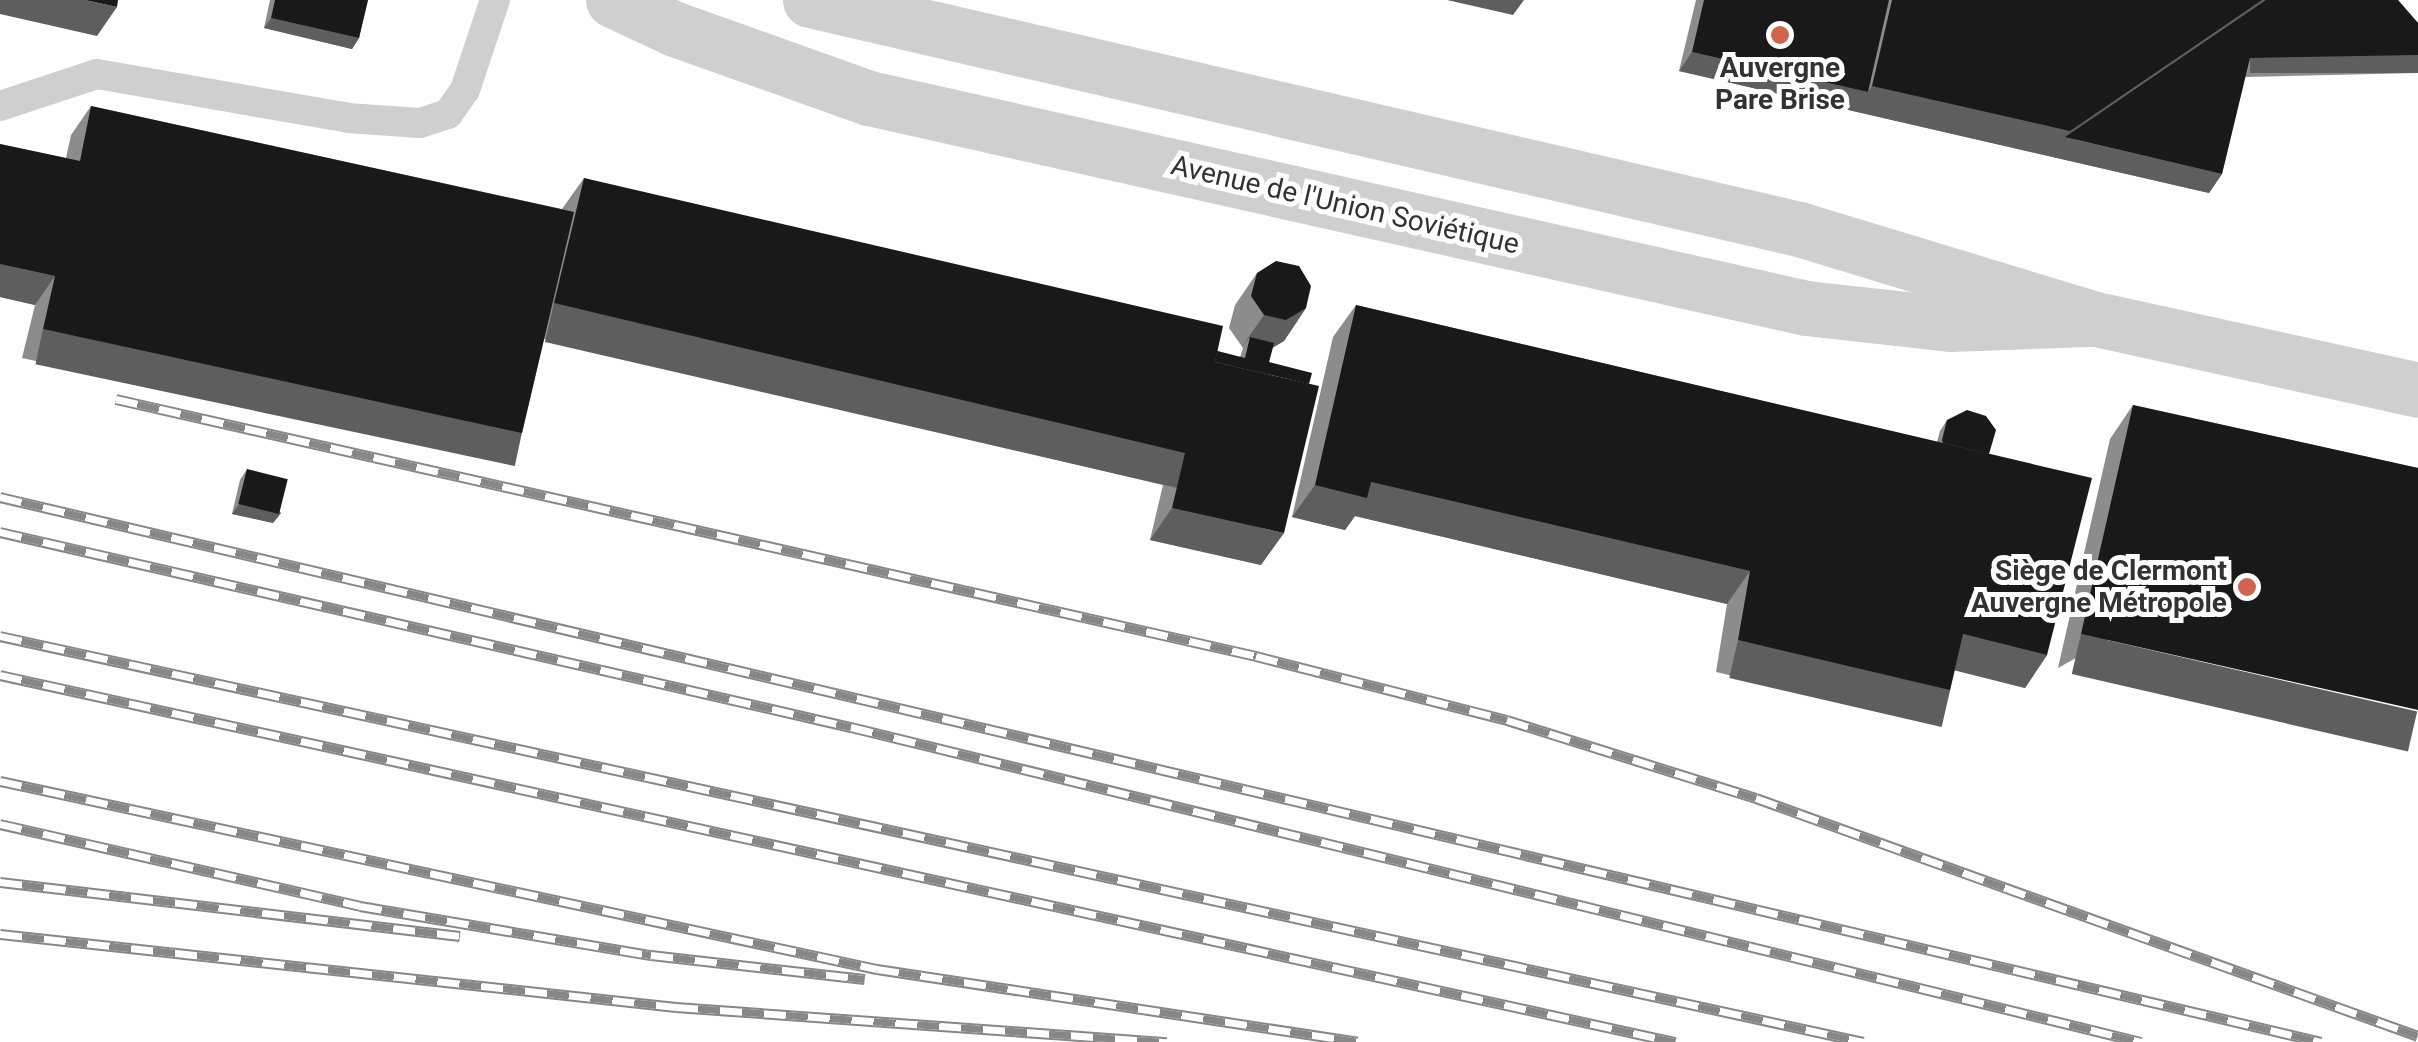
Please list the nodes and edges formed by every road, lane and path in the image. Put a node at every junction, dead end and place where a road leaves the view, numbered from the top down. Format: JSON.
{"nodes":[{"id":1,"x":495,"y":0,"type":"edge"},
{"id":2,"x":613,"y":0,"type":"edge"},
{"id":3,"x":810,"y":0,"type":"edge"},
{"id":4,"x":0,"y":106,"type":"edge"},
{"id":5,"x":2096,"y":319,"type":"junction"},
{"id":6,"x":2418,"y":390,"type":"edge"}],
"edges":[{"from":1,"to":4,"type":"lane"},
{"from":2,"to":5,"type":"street","name":"Avenue de l'Union Soviétique"},
{"from":3,"to":5,"type":"street","name":"Avenue de l'Union Soviétique"},
{"from":5,"to":6,"type":"street","name":"Avenue de l'Union Soviétique"}]}
